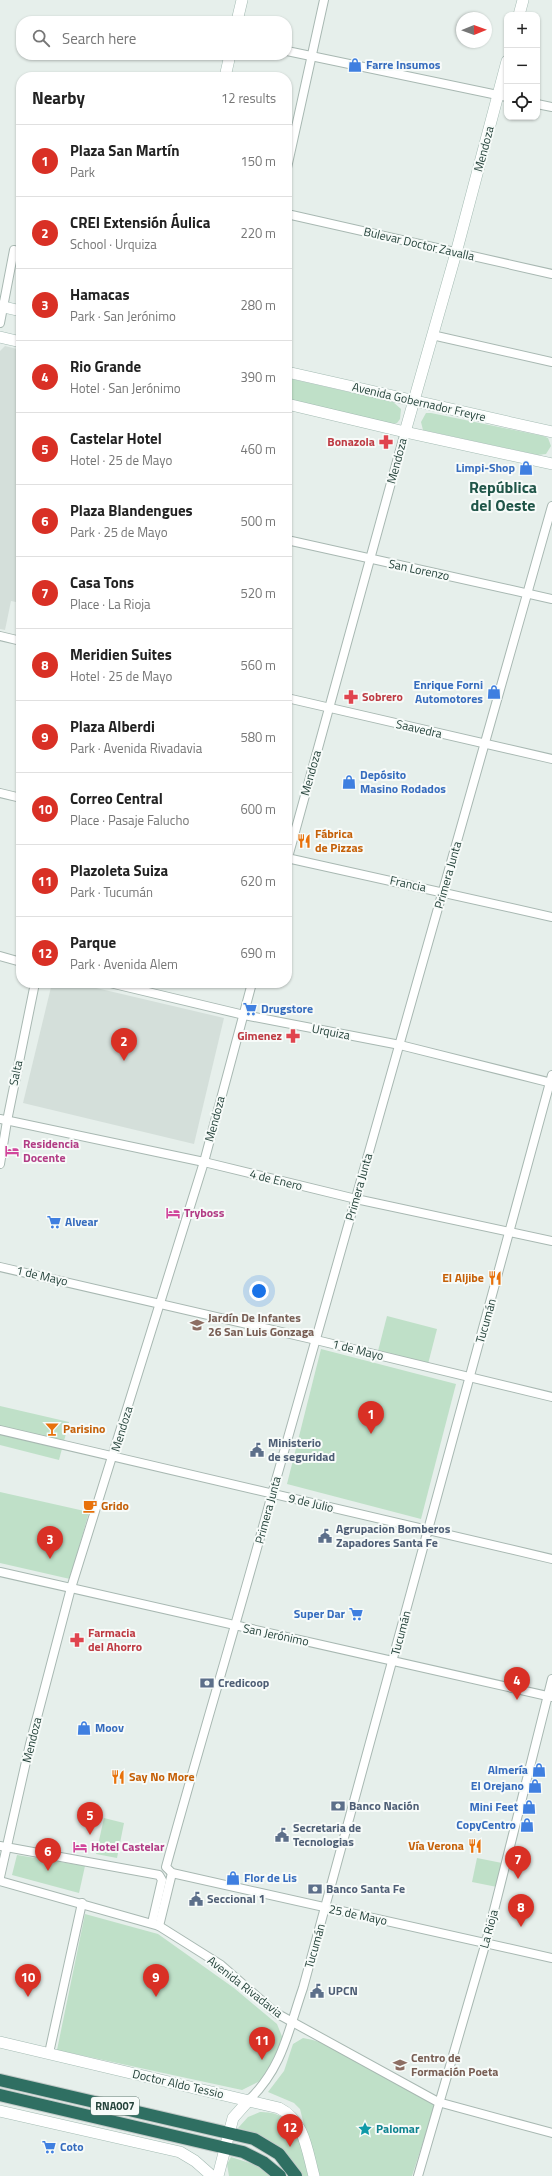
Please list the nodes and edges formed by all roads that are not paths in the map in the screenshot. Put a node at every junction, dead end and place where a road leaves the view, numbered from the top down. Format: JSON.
{"nodes":[{"id":1,"x":242,"y":0,"type":"edge"},
{"id":2,"x":324,"y":0,"type":"edge"},
{"id":3,"x":523,"y":0,"type":"edge"},
{"id":4,"x":520,"y":12,"type":"edge"},
{"id":5,"x":238,"y":16,"type":"edge"},
{"id":6,"x":292,"y":52,"type":"edge"},
{"id":7,"x":312,"y":56,"type":"junction"},
{"id":8,"x":229,"y":60,"type":"edge"},
{"id":9,"x":226,"y":72,"type":"edge"},
{"id":10,"x":504,"y":82,"type":"edge"},
{"id":11,"x":502,"y":96,"type":"edge"},
{"id":12,"x":540,"y":105,"type":"edge"},
{"id":13,"x":552,"y":107,"type":"edge"},
{"id":14,"x":292,"y":146,"type":"edge"},
{"id":15,"x":292,"y":215,"type":"edge"},
{"id":16,"x":14,"y":250,"type":"dead end"},
{"id":17,"x":456,"y":253,"type":"junction"},
{"id":18,"x":552,"y":274,"type":"edge"},
{"id":19,"x":1,"y":307,"type":"edge"},
{"id":20,"x":16,"y":310,"type":"edge"},
{"id":21,"x":0,"y":323,"type":"edge"},
{"id":22,"x":432,"y":335,"type":"junction"},
{"id":23,"x":0,"y":337,"type":"edge"},
{"id":24,"x":16,"y":341,"type":"edge"},
{"id":25,"x":552,"y":362,"type":"edge"},
{"id":26,"x":292,"y":373,"type":"edge"},
{"id":27,"x":413,"y":401,"type":"junction"},
{"id":28,"x":292,"y":405,"type":"edge"},
{"id":29,"x":404,"y":432,"type":"junction"},
{"id":30,"x":552,"y":432,"type":"edge"},
{"id":31,"x":552,"y":464,"type":"edge"},
{"id":32,"x":552,"y":506,"type":"edge"},
{"id":33,"x":292,"y":541,"type":"edge"},
{"id":34,"x":371,"y":559,"type":"junction"},
{"id":35,"x":527,"y":593,"type":"junction"},
{"id":36,"x":552,"y":599,"type":"edge"},
{"id":37,"x":0,"y":636,"type":"edge"},
{"id":38,"x":16,"y":640,"type":"edge"},
{"id":39,"x":292,"y":699,"type":"edge"},
{"id":40,"x":330,"y":707,"type":"junction"},
{"id":41,"x":486,"y":744,"type":"junction"},
{"id":42,"x":552,"y":759,"type":"edge"},
{"id":43,"x":0,"y":793,"type":"edge"},
{"id":44,"x":16,"y":797,"type":"edge"},
{"id":45,"x":292,"y":841,"type":"edge"},
{"id":46,"x":292,"y":860,"type":"edge"},
{"id":47,"x":444,"y":892,"type":"junction"},
{"id":48,"x":552,"y":917,"type":"edge"},
{"id":49,"x":0,"y":956,"type":"edge"},
{"id":50,"x":16,"y":961,"type":"edge"},
{"id":51,"x":34,"y":988,"type":"edge"},
{"id":52,"x":131,"y":988,"type":"edge"},
{"id":53,"x":251,"y":988,"type":"edge"},
{"id":54,"x":244,"y":1015,"type":"junction"},
{"id":55,"x":400,"y":1046,"type":"junction"},
{"id":56,"x":551,"y":1080,"type":"edge"},
{"id":57,"x":3,"y":1120,"type":"edge"},
{"id":58,"x":204,"y":1162,"type":"junction"},
{"id":59,"x":0,"y":1164,"type":"edge"},
{"id":60,"x":356,"y":1199,"type":"junction"},
{"id":61,"x":510,"y":1232,"type":"junction"},
{"id":62,"x":552,"y":1241,"type":"edge"},
{"id":63,"x":0,"y":1267,"type":"edge"},
{"id":64,"x":161,"y":1304,"type":"junction"},
{"id":65,"x":316,"y":1340,"type":"junction"},
{"id":66,"x":469,"y":1378,"type":"junction"},
{"id":67,"x":552,"y":1397,"type":"edge"},
{"id":68,"x":0,"y":1430,"type":"edge"},
{"id":69,"x":113,"y":1456,"type":"junction"},
{"id":70,"x":272,"y":1494,"type":"junction"},
{"id":71,"x":428,"y":1530,"type":"junction"},
{"id":72,"x":552,"y":1559,"type":"edge"},
{"id":73,"x":0,"y":1572,"type":"edge"},
{"id":74,"x":71,"y":1588,"type":"junction"},
{"id":75,"x":236,"y":1627,"type":"junction"},
{"id":76,"x":394,"y":1660,"type":"junction"},
{"id":77,"x":552,"y":1679,"type":"edge"},
{"id":78,"x":550,"y":1696,"type":"edge"},
{"id":79,"x":3,"y":1847,"type":"edge"},
{"id":80,"x":169,"y":1870,"type":"junction"},
{"id":81,"x":0,"y":1877,"type":"edge"},
{"id":82,"x":0,"y":1881,"type":"edge"},
{"id":83,"x":82,"y":1903,"type":"junction"},
{"id":84,"x":326,"y":1908,"type":"junction"},
{"id":85,"x":155,"y":1924,"type":"junction"},
{"id":86,"x":486,"y":1942,"type":"junction"},
{"id":87,"x":552,"y":1958,"type":"edge"},
{"id":88,"x":291,"y":2022,"type":"junction"},
{"id":89,"x":0,"y":2042,"type":"edge"},
{"id":90,"x":49,"y":2053,"type":"junction"},
{"id":91,"x":0,"y":2080,"type":"edge"},
{"id":92,"x":0,"y":2094,"type":"edge"},
{"id":93,"x":249,"y":2100,"type":"junction"},
{"id":94,"x":438,"y":2102,"type":"junction"},
{"id":95,"x":0,"y":2111,"type":"edge"},
{"id":96,"x":229,"y":2132,"type":"junction"},
{"id":97,"x":552,"y":2133,"type":"edge"},
{"id":98,"x":226,"y":2147,"type":"junction"},
{"id":99,"x":212,"y":2176,"type":"edge"},
{"id":100,"x":218,"y":2176,"type":"edge"},
{"id":101,"x":280,"y":2176,"type":"edge"},
{"id":102,"x":296,"y":2176,"type":"edge"},
{"id":103,"x":314,"y":2176,"type":"edge"},
{"id":104,"x":418,"y":2176,"type":"edge"}],
"edges":[{"from":1,"to":5,"type":"main road"},
{"from":2,"to":7,"type":"street"},
{"from":3,"to":4,"type":"main road"},
{"from":6,"to":7,"type":"street"},
{"from":7,"to":11,"type":"street"},
{"from":7,"to":14,"type":"street"},
{"from":8,"to":9,"type":"main road"},
{"from":10,"to":11,"type":"main road","name":"Mendoza"},
{"from":11,"to":17,"type":"main road","name":"Mendoza"},
{"from":12,"to":13,"type":"street"},
{"from":15,"to":17,"type":"street","name":"Bulevar Doctor Zavalla"},
{"from":16,"to":19,"type":"street"},
{"from":17,"to":18,"type":"street","name":"Bulevar Doctor Zavalla"},
{"from":17,"to":22,"type":"main road","name":"Mendoza"},
{"from":19,"to":20,"type":"main road"},
{"from":19,"to":21,"type":"street"},
{"from":22,"to":25,"type":"street"},
{"from":22,"to":27,"type":"main road","name":"Mendoza"},
{"from":23,"to":24,"type":"main road"},
{"from":26,"to":27,"type":"main road","name":"Avenida Gobernador Freyre"},
{"from":27,"to":29,"type":"main road","name":"Mendoza"},
{"from":27,"to":30,"type":"main road","name":"Avenida Gobernador Freyre"},
{"from":28,"to":29,"type":"main road"},
{"from":29,"to":31,"type":"main road"},
{"from":29,"to":34,"type":"street","name":"Mendoza"},
{"from":32,"to":35,"type":"street","name":"Primera Junta"},
{"from":33,"to":34,"type":"street","name":"San Lorenzo"},
{"from":34,"to":35,"type":"street","name":"San Lorenzo"},
{"from":34,"to":40,"type":"street","name":"Mendoza"},
{"from":35,"to":36,"type":"street","name":"San Lorenzo"},
{"from":35,"to":41,"type":"street","name":"Primera Junta"},
{"from":37,"to":38,"type":"street"},
{"from":39,"to":40,"type":"street","name":"Saavedra"},
{"from":40,"to":41,"type":"street","name":"Saavedra"},
{"from":40,"to":45,"type":"street","name":"Mendoza"},
{"from":41,"to":42,"type":"street","name":"Saavedra"},
{"from":41,"to":47,"type":"street","name":"Primera Junta"},
{"from":43,"to":44,"type":"street"},
{"from":46,"to":47,"type":"street","name":"Francia"},
{"from":47,"to":48,"type":"street","name":"Francia"},
{"from":47,"to":55,"type":"street","name":"Primera Junta"},
{"from":49,"to":50,"type":"street"},
{"from":51,"to":57,"type":"street","name":"Salta"},
{"from":52,"to":54,"type":"street","name":"Urquiza"},
{"from":53,"to":54,"type":"street","name":"Mendoza"},
{"from":54,"to":55,"type":"street","name":"Urquiza"},
{"from":54,"to":58,"type":"street","name":"Mendoza"},
{"from":55,"to":56,"type":"street","name":"Urquiza"},
{"from":55,"to":60,"type":"street","name":"Primera Junta"},
{"from":56,"to":61,"type":"street","name":"Tucumán"},
{"from":57,"to":58,"type":"street","name":"4 de Enero"},
{"from":57,"to":59,"type":"street","name":"Salta"},
{"from":58,"to":60,"type":"street","name":"4 de Enero"},
{"from":58,"to":64,"type":"street","name":"Mendoza"},
{"from":60,"to":61,"type":"street","name":"4 de Enero"},
{"from":60,"to":65,"type":"street","name":"Primera Junta"},
{"from":61,"to":62,"type":"street","name":"4 de Enero"},
{"from":61,"to":66,"type":"street","name":"Tucumán"},
{"from":63,"to":64,"type":"street","name":"1 de Mayo"},
{"from":64,"to":65,"type":"street","name":"1 de Mayo"},
{"from":64,"to":69,"type":"street","name":"Mendoza"},
{"from":65,"to":66,"type":"street","name":"1 de Mayo"},
{"from":65,"to":70,"type":"street","name":"Primera Junta"},
{"from":66,"to":67,"type":"street","name":"1 de Mayo"},
{"from":66,"to":71,"type":"street","name":"Tucumán"},
{"from":68,"to":69,"type":"street","name":"9 de Julio"},
{"from":69,"to":70,"type":"street","name":"9 de Julio"},
{"from":69,"to":74,"type":"street","name":"Mendoza"},
{"from":70,"to":71,"type":"street","name":"9 de Julio"},
{"from":70,"to":75,"type":"street","name":"Primera Junta"},
{"from":71,"to":72,"type":"street","name":"9 de Julio"},
{"from":71,"to":76,"type":"street","name":"Tucumán"},
{"from":73,"to":74,"type":"street","name":"San Jerónimo"},
{"from":74,"to":75,"type":"street","name":"San Jerónimo"},
{"from":74,"to":79,"type":"street","name":"Mendoza"},
{"from":75,"to":76,"type":"street","name":"San Jerónimo"},
{"from":75,"to":80,"type":"street","name":"Primera Junta"},
{"from":76,"to":78,"type":"street","name":"San Jerónimo"},
{"from":76,"to":84,"type":"street","name":"Tucumán"},
{"from":77,"to":78,"type":"street","name":"La Rioja"},
{"from":78,"to":86,"type":"street","name":"La Rioja"},
{"from":79,"to":81,"type":"street","name":"Mendoza"},
{"from":79,"to":85,"type":"street"},
{"from":80,"to":84,"type":"street","name":"25 de Mayo"},
{"from":80,"to":85,"type":"street","name":"Primera Junta"},
{"from":82,"to":83,"type":"street","name":"Avenida Rivadavia"},
{"from":83,"to":85,"type":"street","name":"Avenida Rivadavia"},
{"from":83,"to":90,"type":"street"},
{"from":84,"to":86,"type":"street","name":"25 de Mayo"},
{"from":84,"to":88,"type":"street","name":"Tucumán"},
{"from":85,"to":88,"type":"street","name":"Avenida Rivadavia"},
{"from":86,"to":87,"type":"street","name":"25 de Mayo"},
{"from":86,"to":94,"type":"street","name":"La Rioja"},
{"from":88,"to":93,"type":"street","name":"Tucumán"},
{"from":88,"to":94,"type":"street","name":"Avenida Rivadavia"},
{"from":89,"to":90,"type":"main road","name":"Doctor Aldo Tessio"},
{"from":90,"to":93,"type":"main road","name":"Doctor Aldo Tessio"},
{"from":91,"to":96,"type":"highway","number":"RNA007"},
{"from":92,"to":98,"type":"highway","number":"RNA007"},
{"from":93,"to":96,"type":"main road","name":"Tucumán"},
{"from":93,"to":103,"type":"main road","name":"Doctor Aldo Tessio"},
{"from":94,"to":97,"type":"street","name":"Avenida Rivadavia"},
{"from":94,"to":104,"type":"street","name":"La Rioja"},
{"from":95,"to":99,"type":"main road"},
{"from":96,"to":98,"type":"main road","name":"Tucumán"},
{"from":96,"to":102,"type":"highway","number":"RNA007"},
{"from":98,"to":100,"type":"main road","name":"Tucumán"},
{"from":98,"to":101,"type":"highway","number":"RNA007"}]}
